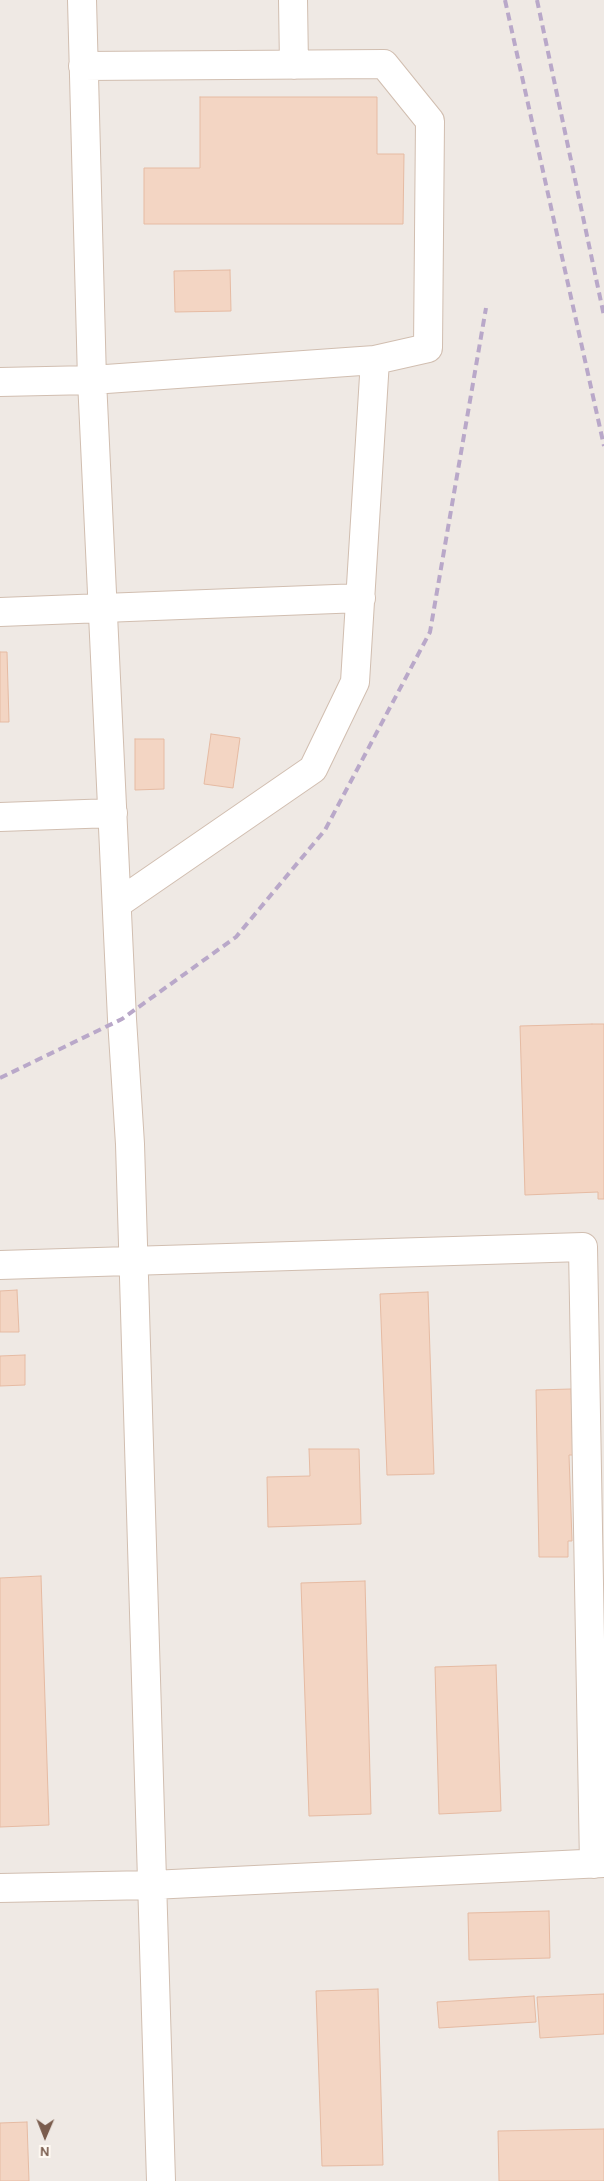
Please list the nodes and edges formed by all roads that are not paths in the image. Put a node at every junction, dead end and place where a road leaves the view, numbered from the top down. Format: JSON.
{"nodes":[{"id":1,"x":82,"y":0,"type":"edge"},
{"id":2,"x":293,"y":0,"type":"edge"},
{"id":3,"x":294,"y":65,"type":"junction"},
{"id":4,"x":84,"y":66,"type":"junction"},
{"id":5,"x":375,"y":360,"type":"junction"},
{"id":6,"x":92,"y":380,"type":"junction"},
{"id":7,"x":0,"y":382,"type":"edge"},
{"id":8,"x":361,"y":598,"type":"junction"},
{"id":9,"x":104,"y":608,"type":"junction"},
{"id":10,"x":0,"y":612,"type":"edge"},
{"id":11,"x":113,"y":813,"type":"junction"},
{"id":12,"x":0,"y":817,"type":"edge"},
{"id":13,"x":117,"y":904,"type":"junction"},
{"id":14,"x":134,"y":1261,"type":"junction"},
{"id":15,"x":0,"y":1266,"type":"edge"},
{"id":16,"x":599,"y":1863,"type":"edge"},
{"id":17,"x":152,"y":1885,"type":"junction"},
{"id":18,"x":0,"y":1888,"type":"edge"},
{"id":19,"x":161,"y":2181,"type":"edge"}],
"edges":[{"from":1,"to":4,"type":"lane"},
{"from":2,"to":3,"type":"lane"},
{"from":3,"to":4,"type":"lane"},
{"from":3,"to":5,"type":"lane"},
{"from":4,"to":6,"type":"lane"},
{"from":5,"to":6,"type":"lane"},
{"from":5,"to":8,"type":"lane"},
{"from":6,"to":7,"type":"lane"},
{"from":6,"to":9,"type":"lane"},
{"from":8,"to":9,"type":"lane"},
{"from":8,"to":13,"type":"lane"},
{"from":9,"to":10,"type":"lane"},
{"from":9,"to":11,"type":"lane"},
{"from":11,"to":12,"type":"lane"},
{"from":11,"to":13,"type":"lane"},
{"from":13,"to":14,"type":"lane"},
{"from":14,"to":15,"type":"lane"},
{"from":14,"to":16,"type":"lane"},
{"from":14,"to":17,"type":"lane"},
{"from":16,"to":17,"type":"lane"},
{"from":17,"to":18,"type":"lane"},
{"from":17,"to":19,"type":"lane"}]}
